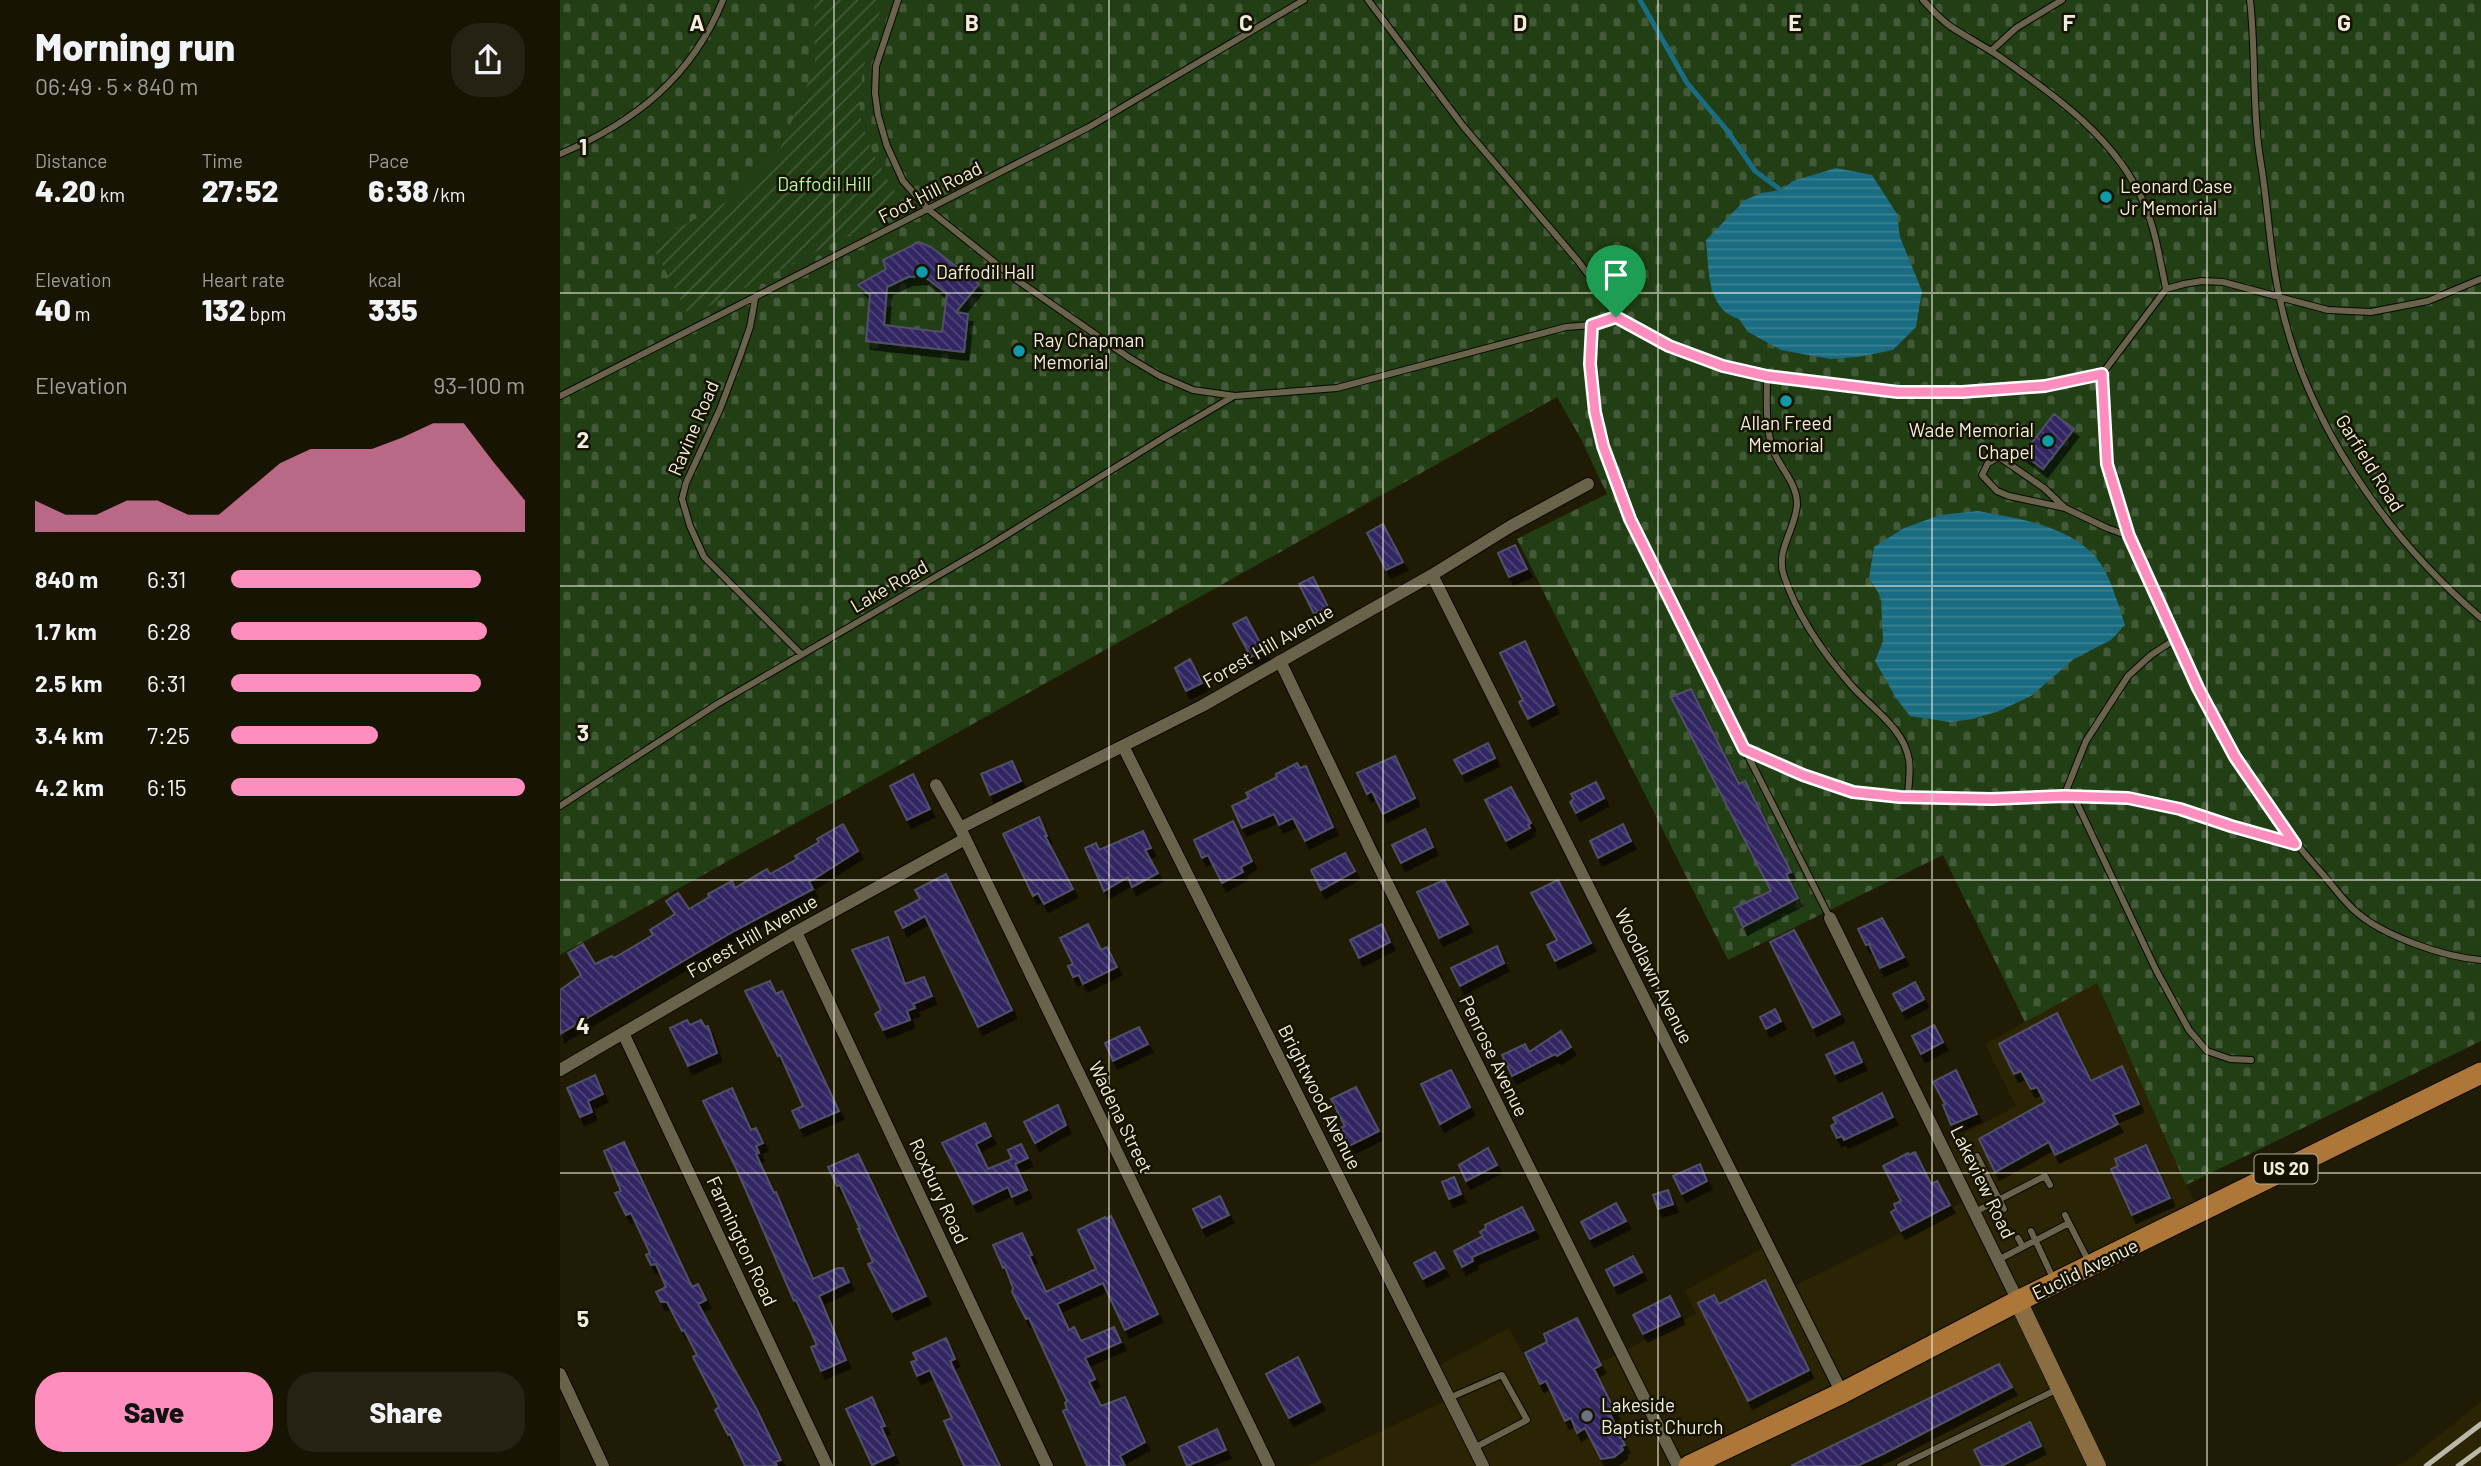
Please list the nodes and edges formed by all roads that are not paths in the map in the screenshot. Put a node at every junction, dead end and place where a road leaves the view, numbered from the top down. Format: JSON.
{"nodes":[{"id":1,"x":723,"y":0,"type":"edge"},
{"id":2,"x":898,"y":0,"type":"edge"},
{"id":3,"x":1304,"y":0,"type":"edge"},
{"id":4,"x":1368,"y":0,"type":"edge"},
{"id":5,"x":1923,"y":0,"type":"edge"},
{"id":6,"x":2062,"y":0,"type":"edge"},
{"id":7,"x":2250,"y":0,"type":"edge"},
{"id":8,"x":1991,"y":51,"type":"junction"},
{"id":9,"x":560,"y":154,"type":"edge"},
{"id":10,"x":929,"y":210,"type":"junction"},
{"id":11,"x":2481,"y":279,"type":"edge"},
{"id":12,"x":2166,"y":289,"type":"junction"},
{"id":13,"x":2279,"y":297,"type":"junction"},
{"id":14,"x":755,"y":299,"type":"junction"},
{"id":15,"x":1616,"y":317,"type":"junction"},
{"id":16,"x":1592,"y":325,"type":"junction"},
{"id":17,"x":2102,"y":374,"type":"junction"},
{"id":18,"x":1767,"y":376,"type":"junction"},
{"id":19,"x":560,"y":396,"type":"edge"},
{"id":20,"x":1235,"y":396,"type":"junction"},
{"id":21,"x":1588,"y":484,"type":"dead end"},
{"id":22,"x":2065,"y":508,"type":"junction"},
{"id":23,"x":2129,"y":536,"type":"junction"},
{"id":24,"x":1432,"y":575,"type":"junction"},
{"id":25,"x":2477,"y":610,"type":"edge"},
{"id":26,"x":2481,"y":618,"type":"edge"},
{"id":27,"x":2177,"y":638,"type":"junction"},
{"id":28,"x":801,"y":654,"type":"junction"},
{"id":29,"x":1280,"y":661,"type":"junction"},
{"id":30,"x":1123,"y":746,"type":"junction"},
{"id":31,"x":1744,"y":749,"type":"junction"},
{"id":32,"x":936,"y":785,"type":"dead end"},
{"id":33,"x":2064,"y":796,"type":"junction"},
{"id":34,"x":1908,"y":797,"type":"junction"},
{"id":35,"x":2074,"y":797,"type":"junction"},
{"id":36,"x":560,"y":806,"type":"edge"},
{"id":37,"x":963,"y":834,"type":"junction"},
{"id":38,"x":2295,"y":844,"type":"junction"},
{"id":39,"x":1830,"y":918,"type":"joint"},
{"id":40,"x":796,"y":932,"type":"junction"},
{"id":41,"x":2481,"y":960,"type":"edge"},
{"id":42,"x":623,"y":1033,"type":"junction"},
{"id":43,"x":2251,"y":1060,"type":"dead end"},
{"id":44,"x":560,"y":1070,"type":"edge"},
{"id":45,"x":2481,"y":1073,"type":"edge"},
{"id":46,"x":1977,"y":1156,"type":"dead end"},
{"id":47,"x":2030,"y":1184,"type":"junction"},
{"id":48,"x":2050,"y":1185,"type":"dead end"},
{"id":49,"x":2012,"y":1193,"type":"junction"},
{"id":50,"x":2035,"y":1193,"type":"dead end"},
{"id":51,"x":1999,"y":1199,"type":"junction"},
{"id":52,"x":2016,"y":1202,"type":"dead end"},
{"id":53,"x":2004,"y":1209,"type":"dead end"},
{"id":54,"x":1974,"y":1213,"type":"junction"},
{"id":55,"x":2065,"y":1214,"type":"dead end"},
{"id":56,"x":2049,"y":1223,"type":"dead end"},
{"id":57,"x":2069,"y":1223,"type":"junction"},
{"id":58,"x":2031,"y":1231,"type":"dead end"},
{"id":59,"x":2053,"y":1231,"type":"junction"},
{"id":60,"x":2018,"y":1238,"type":"dead end"},
{"id":61,"x":2035,"y":1241,"type":"junction"},
{"id":62,"x":2023,"y":1247,"type":"junction"},
{"id":63,"x":1998,"y":1261,"type":"junction"},
{"id":64,"x":2091,"y":1266,"type":"junction"},
{"id":65,"x":2056,"y":1283,"type":"junction"},
{"id":66,"x":2018,"y":1301,"type":"junction"},
{"id":67,"x":560,"y":1374,"type":"edge"},
{"id":68,"x":2060,"y":1388,"type":"junction"},
{"id":69,"x":1842,"y":1393,"type":"junction"},
{"id":70,"x":1449,"y":1398,"type":"junction"},
{"id":71,"x":1474,"y":1448,"type":"junction"},
{"id":72,"x":1701,"y":1463,"type":"edge"},
{"id":73,"x":603,"y":1466,"type":"edge"},
{"id":74,"x":827,"y":1466,"type":"edge"},
{"id":75,"x":1047,"y":1466,"type":"edge"},
{"id":76,"x":1269,"y":1466,"type":"edge"},
{"id":77,"x":1483,"y":1466,"type":"edge"},
{"id":78,"x":1678,"y":1466,"type":"edge"},
{"id":79,"x":1900,"y":1466,"type":"edge"},
{"id":80,"x":2097,"y":1466,"type":"edge"}],
"edges":[{"from":1,"to":9,"type":"lane"},
{"from":2,"to":10,"type":"lane"},
{"from":3,"to":10,"type":"lane","name":"Foot Hill Road"},
{"from":4,"to":15,"type":"lane"},
{"from":5,"to":8,"type":"lane"},
{"from":6,"to":8,"type":"lane"},
{"from":7,"to":13,"type":"lane","name":"Garfield Road"},
{"from":8,"to":12,"type":"lane"},
{"from":10,"to":14,"type":"lane","name":"Foot Hill Road"},
{"from":10,"to":20,"type":"lane"},
{"from":11,"to":13,"type":"lane"},
{"from":12,"to":13,"type":"lane"},
{"from":12,"to":17,"type":"lane"},
{"from":13,"to":25,"type":"lane","name":"Garfield Road"},
{"from":14,"to":19,"type":"lane","name":"Foot Hill Road"},
{"from":14,"to":28,"type":"lane","name":"Ravine Road"},
{"from":15,"to":16,"type":"lane"},
{"from":15,"to":18,"type":"lane"},
{"from":16,"to":20,"type":"lane"},
{"from":16,"to":31,"type":"lane"},
{"from":17,"to":18,"type":"lane"},
{"from":17,"to":23,"type":"lane"},
{"from":18,"to":34,"type":"lane"},
{"from":20,"to":28,"type":"lane","name":"Lake Road"},
{"from":21,"to":24,"type":"street","name":"Forest Hill Avenue"},
{"from":22,"to":22,"type":"lane"},
{"from":22,"to":23,"type":"lane"},
{"from":23,"to":27,"type":"lane"},
{"from":24,"to":29,"type":"street","name":"Forest Hill Avenue"},
{"from":24,"to":69,"type":"street","name":"Woodlawn Avenue"},
{"from":25,"to":26,"type":"lane","name":"Garfield Road"},
{"from":27,"to":33,"type":"lane"},
{"from":27,"to":38,"type":"lane"},
{"from":28,"to":36,"type":"lane","name":"Lake Road"},
{"from":29,"to":30,"type":"street","name":"Forest Hill Avenue"},
{"from":29,"to":78,"type":"street","name":"Penrose Avenue"},
{"from":30,"to":37,"type":"street","name":"Forest Hill Avenue"},
{"from":30,"to":70,"type":"street","name":"Brightwood Avenue"},
{"from":31,"to":34,"type":"lane"},
{"from":31,"to":39,"type":"lane"},
{"from":32,"to":37,"type":"street","name":"Wadena Street"},
{"from":33,"to":34,"type":"lane"},
{"from":33,"to":35,"type":"lane"},
{"from":35,"to":38,"type":"lane"},
{"from":35,"to":43,"type":"lane"},
{"from":37,"to":40,"type":"street","name":"Forest Hill Avenue"},
{"from":37,"to":76,"type":"street","name":"Wadena Street"},
{"from":38,"to":41,"type":"lane"},
{"from":39,"to":54,"type":"street","name":"Lakeview Road"},
{"from":40,"to":42,"type":"street","name":"Forest Hill Avenue"},
{"from":40,"to":75,"type":"street","name":"Roxbury Road"},
{"from":42,"to":44,"type":"street","name":"Forest Hill Avenue"},
{"from":42,"to":74,"type":"street","name":"Farmington Road"},
{"from":45,"to":64,"type":"main road","name":"Euclid Avenue","number":"US 20"},
{"from":46,"to":51,"type":"lane"},
{"from":47,"to":48,"type":"lane"},
{"from":47,"to":49,"type":"lane"},
{"from":47,"to":50,"type":"lane"},
{"from":49,"to":51,"type":"lane"},
{"from":49,"to":52,"type":"lane"},
{"from":51,"to":53,"type":"lane"},
{"from":51,"to":54,"type":"lane"},
{"from":54,"to":63,"type":"street","name":"Lakeview Road"},
{"from":55,"to":57,"type":"lane"},
{"from":56,"to":59,"type":"lane"},
{"from":57,"to":59,"type":"lane"},
{"from":57,"to":64,"type":"lane"},
{"from":58,"to":61,"type":"lane"},
{"from":59,"to":61,"type":"lane"},
{"from":60,"to":62,"type":"lane"},
{"from":61,"to":62,"type":"lane"},
{"from":61,"to":65,"type":"lane"},
{"from":62,"to":63,"type":"lane"},
{"from":63,"to":66,"type":"street","name":"Lakeview Road"},
{"from":64,"to":65,"type":"main road","name":"Euclid Avenue","number":"US 20"},
{"from":65,"to":66,"type":"main road","name":"Euclid Avenue","number":"US 20"},
{"from":66,"to":68,"type":"street","name":"Lakeview Road"},
{"from":66,"to":69,"type":"main road","name":"Euclid Avenue","number":"US 20"},
{"from":67,"to":73,"type":"street"},
{"from":68,"to":79,"type":"lane"},
{"from":68,"to":80,"type":"street","name":"Lakeview Road"},
{"from":69,"to":72,"type":"main road","name":"Euclid Avenue","number":"US 20"},
{"from":70,"to":71,"type":"street","name":"Brightwood Avenue"},
{"from":70,"to":71,"type":"lane"},
{"from":71,"to":77,"type":"street","name":"Brightwood Avenue"}]}
